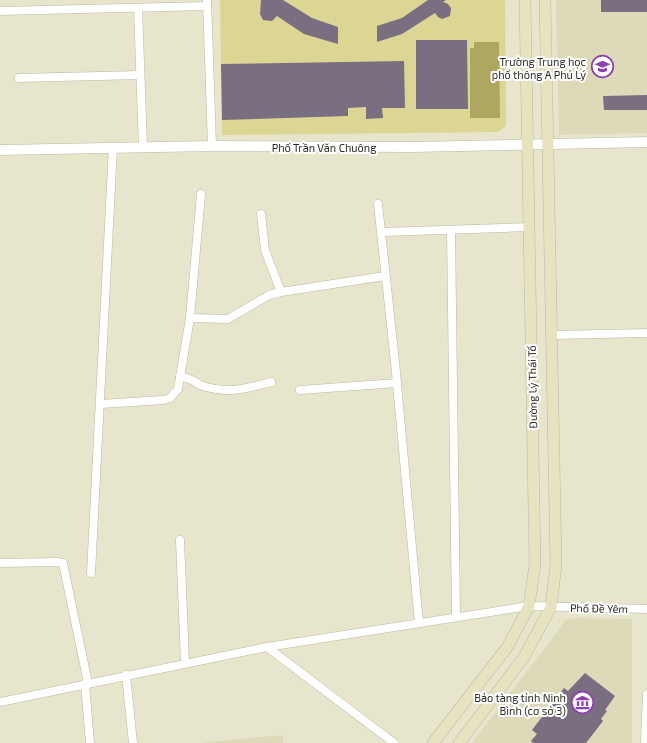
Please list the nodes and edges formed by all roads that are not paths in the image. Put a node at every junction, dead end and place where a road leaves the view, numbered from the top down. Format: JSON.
{"nodes":[{"id":1,"x":525,"y":0,"type":"edge"},
{"id":2,"x":545,"y":0,"type":"edge"},
{"id":3,"x":207,"y":3,"type":"edge"},
{"id":4,"x":138,"y":8,"type":"junction"},
{"id":5,"x":0,"y":11,"type":"edge"},
{"id":6,"x":140,"y":75,"type":"junction"},
{"id":7,"x":19,"y":78,"type":"dead end"},
{"id":8,"x":647,"y":142,"type":"edge"},
{"id":9,"x":528,"y":145,"type":"junction"},
{"id":10,"x":548,"y":145,"type":"junction"},
{"id":11,"x":212,"y":146,"type":"junction"},
{"id":12,"x":113,"y":147,"type":"junction"},
{"id":13,"x":143,"y":147,"type":"junction"},
{"id":14,"x":0,"y":150,"type":"edge"},
{"id":15,"x":201,"y":194,"type":"dead end"},
{"id":16,"x":378,"y":204,"type":"dead end"},
{"id":17,"x":261,"y":214,"type":"dead end"},
{"id":18,"x":529,"y":227,"type":"junction"},
{"id":19,"x":451,"y":230,"type":"junction"},
{"id":20,"x":382,"y":232,"type":"junction"},
{"id":21,"x":385,"y":276,"type":"junction"},
{"id":22,"x":281,"y":292,"type":"junction"},
{"id":23,"x":190,"y":318,"type":"junction"},
{"id":24,"x":647,"y":333,"type":"edge"},
{"id":25,"x":552,"y":334,"type":"junction"},
{"id":26,"x":180,"y":377,"type":"junction"},
{"id":27,"x":271,"y":382,"type":"dead end"},
{"id":28,"x":397,"y":383,"type":"junction"},
{"id":29,"x":300,"y":390,"type":"dead end"},
{"id":30,"x":101,"y":404,"type":"junction"},
{"id":31,"x":180,"y":540,"type":"dead end"},
{"id":32,"x":0,"y":563,"type":"edge"},
{"id":33,"x":91,"y":573,"type":"dead end"},
{"id":34,"x":529,"y":606,"type":"junction"},
{"id":35,"x":550,"y":607,"type":"junction"},
{"id":36,"x":647,"y":609,"type":"edge"},
{"id":37,"x":456,"y":617,"type":"junction"},
{"id":38,"x":419,"y":623,"type":"junction"},
{"id":39,"x":267,"y":647,"type":"junction"},
{"id":40,"x":185,"y":663,"type":"junction"},
{"id":41,"x":126,"y":675,"type":"junction"},
{"id":42,"x":86,"y":684,"type":"junction"},
{"id":43,"x":647,"y":694,"type":"edge"},
{"id":44,"x":0,"y":702,"type":"edge"},
{"id":45,"x":90,"y":743,"type":"edge"},
{"id":46,"x":133,"y":743,"type":"edge"},
{"id":47,"x":394,"y":743,"type":"edge"},
{"id":48,"x":433,"y":743,"type":"edge"},
{"id":49,"x":459,"y":743,"type":"edge"},
{"id":50,"x":645,"y":743,"type":"edge"}],
"edges":[{"from":1,"to":9,"type":"main road","name":"Đường Lý Thái Tổ"},
{"from":2,"to":10,"type":"main road","name":"Đường Lý Thái Tổ"},
{"from":3,"to":4,"type":"street"},
{"from":3,"to":11,"type":"street"},
{"from":4,"to":5,"type":"street"},
{"from":4,"to":6,"type":"street"},
{"from":6,"to":7,"type":"street"},
{"from":6,"to":13,"type":"street"},
{"from":8,"to":10,"type":"street","name":"Phố Trần Văn Chuông"},
{"from":9,"to":10,"type":"street","name":"Phố Trần Văn Chuông"},
{"from":9,"to":11,"type":"street","name":"Phố Trần Văn Chuông"},
{"from":9,"to":18,"type":"main road","name":"Đường Lý Thái Tổ"},
{"from":10,"to":25,"type":"main road","name":"Đường Lý Thái Tổ"},
{"from":11,"to":13,"type":"street","name":"Phố Trần Văn Chuông"},
{"from":12,"to":13,"type":"street","name":"Phố Trần Văn Chuông"},
{"from":12,"to":14,"type":"street","name":"Phố Trần Văn Chuông"},
{"from":12,"to":30,"type":"street"},
{"from":15,"to":23,"type":"street"},
{"from":16,"to":20,"type":"street"},
{"from":17,"to":22,"type":"street"},
{"from":18,"to":19,"type":"street"},
{"from":18,"to":34,"type":"main road","name":"Đường Lý Thái Tổ"},
{"from":19,"to":20,"type":"street"},
{"from":19,"to":37,"type":"street"},
{"from":20,"to":21,"type":"street"},
{"from":21,"to":22,"type":"street"},
{"from":21,"to":28,"type":"street"},
{"from":22,"to":23,"type":"street"},
{"from":23,"to":26,"type":"street"},
{"from":24,"to":25,"type":"street"},
{"from":25,"to":35,"type":"main road","name":"Đường Lý Thái Tổ"},
{"from":26,"to":27,"type":"street"},
{"from":26,"to":30,"type":"street"},
{"from":28,"to":29,"type":"street"},
{"from":28,"to":38,"type":"street"},
{"from":30,"to":33,"type":"street"},
{"from":31,"to":40,"type":"street"},
{"from":32,"to":42,"type":"street"},
{"from":34,"to":35,"type":"street","name":"Phố Đề Yêm"},
{"from":34,"to":37,"type":"street","name":"Phố Đề Yêm"},
{"from":34,"to":48,"type":"main road","name":"Đường Lý Thái Tổ"},
{"from":35,"to":36,"type":"street","name":"Phố Đề Yêm"},
{"from":35,"to":49,"type":"main road","name":"Đường Lý Thái Tổ"},
{"from":37,"to":38,"type":"street","name":"Phố Đề Yêm"},
{"from":38,"to":39,"type":"street","name":"Phố Đề Yêm"},
{"from":39,"to":40,"type":"street","name":"Phố Đề Yêm"},
{"from":39,"to":47,"type":"street"},
{"from":40,"to":41,"type":"street","name":"Phố Đề Yêm"},
{"from":41,"to":42,"type":"street","name":"Phố Đề Yêm"},
{"from":41,"to":46,"type":"street"},
{"from":42,"to":44,"type":"street","name":"Phố Đề Yêm"},
{"from":42,"to":45,"type":"street"},
{"from":43,"to":50,"type":"street"}]}
